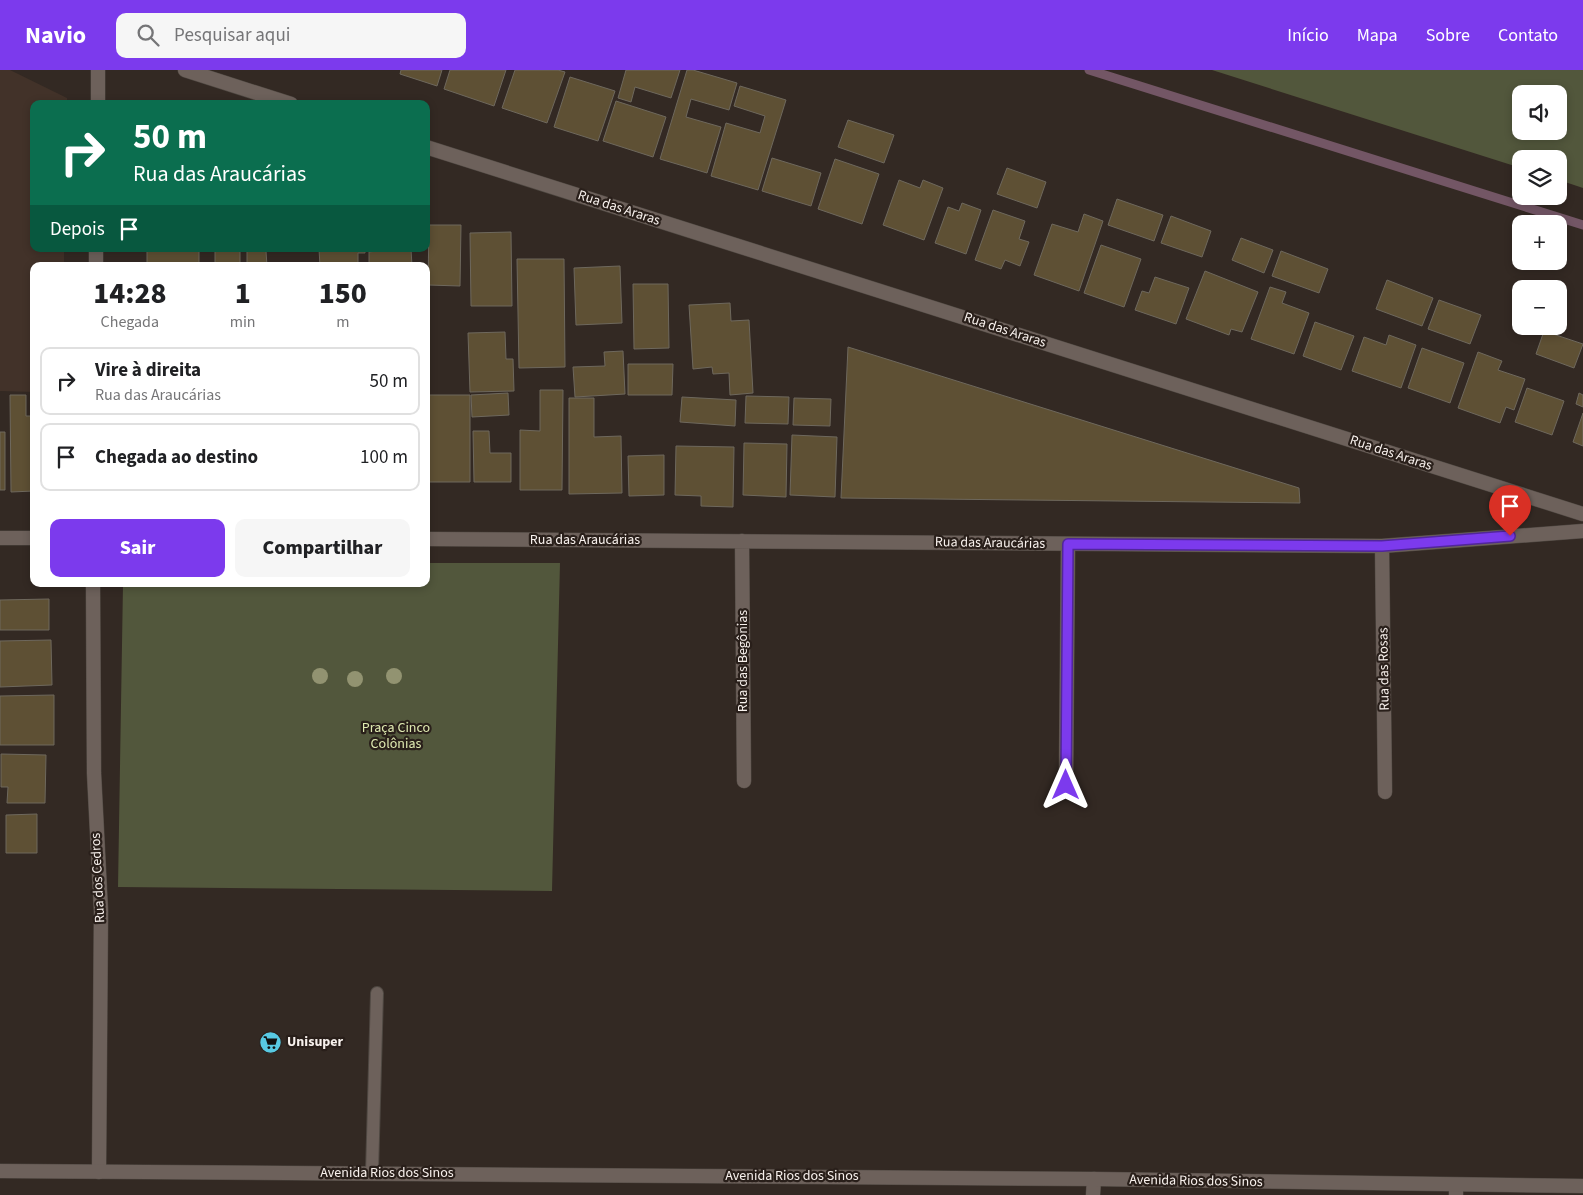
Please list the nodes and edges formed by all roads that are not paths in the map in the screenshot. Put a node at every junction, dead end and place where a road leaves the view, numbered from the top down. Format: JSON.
{"nodes":[{"id":1,"x":98,"y":70,"type":"edge"},
{"id":2,"x":185,"y":70,"type":"edge"},
{"id":3,"x":98,"y":100,"type":"edge"},
{"id":4,"x":279,"y":100,"type":"edge"},
{"id":5,"x":430,"y":147,"type":"edge"},
{"id":6,"x":1583,"y":514,"type":"edge"},
{"id":7,"x":1583,"y":530,"type":"edge"},
{"id":8,"x":0,"y":538,"type":"edge"},
{"id":9,"x":30,"y":538,"type":"edge"},
{"id":10,"x":430,"y":539,"type":"edge"},
{"id":11,"x":742,"y":541,"type":"junction"},
{"id":12,"x":1068,"y":544,"type":"junction"},
{"id":13,"x":1382,"y":546,"type":"junction"},
{"id":14,"x":93,"y":587,"type":"edge"},
{"id":15,"x":744,"y":781,"type":"dead end"},
{"id":16,"x":1066,"y":785,"type":"dead end"},
{"id":17,"x":1385,"y":792,"type":"dead end"},
{"id":18,"x":377,"y":993,"type":"dead end"},
{"id":19,"x":0,"y":1171,"type":"edge"},
{"id":20,"x":99,"y":1172,"type":"junction"},
{"id":21,"x":372,"y":1173,"type":"junction"},
{"id":22,"x":1094,"y":1179,"type":"junction"},
{"id":23,"x":1583,"y":1186,"type":"edge"},
{"id":24,"x":1456,"y":1190,"type":"edge"},
{"id":25,"x":1093,"y":1195,"type":"edge"}],
"edges":[{"from":1,"to":3,"type":"street"},
{"from":2,"to":4,"type":"street"},
{"from":5,"to":6,"type":"street","name":"Rua das Araras"},
{"from":7,"to":13,"type":"street","name":"Rua das Araucárias"},
{"from":8,"to":9,"type":"street"},
{"from":10,"to":11,"type":"street","name":"Rua das Araucárias"},
{"from":11,"to":12,"type":"street","name":"Rua das Araucárias"},
{"from":11,"to":15,"type":"street","name":"Rua das Begônias"},
{"from":12,"to":13,"type":"street","name":"Rua das Araucárias"},
{"from":12,"to":16,"type":"street"},
{"from":13,"to":17,"type":"street","name":"Rua das Rosas"},
{"from":14,"to":20,"type":"street","name":"Rua dos Cedros"},
{"from":18,"to":21,"type":"lane"},
{"from":19,"to":20,"type":"street","name":"Avenida Rios dos Sinos"},
{"from":20,"to":21,"type":"street","name":"Avenida Rios dos Sinos"},
{"from":21,"to":22,"type":"street","name":"Avenida Rios dos Sinos"},
{"from":22,"to":24,"type":"street","name":"Avenida Rios dos Sinos"},
{"from":22,"to":25,"type":"street"},
{"from":23,"to":24,"type":"street","name":"Avenida Rios dos Sinos"}]}
